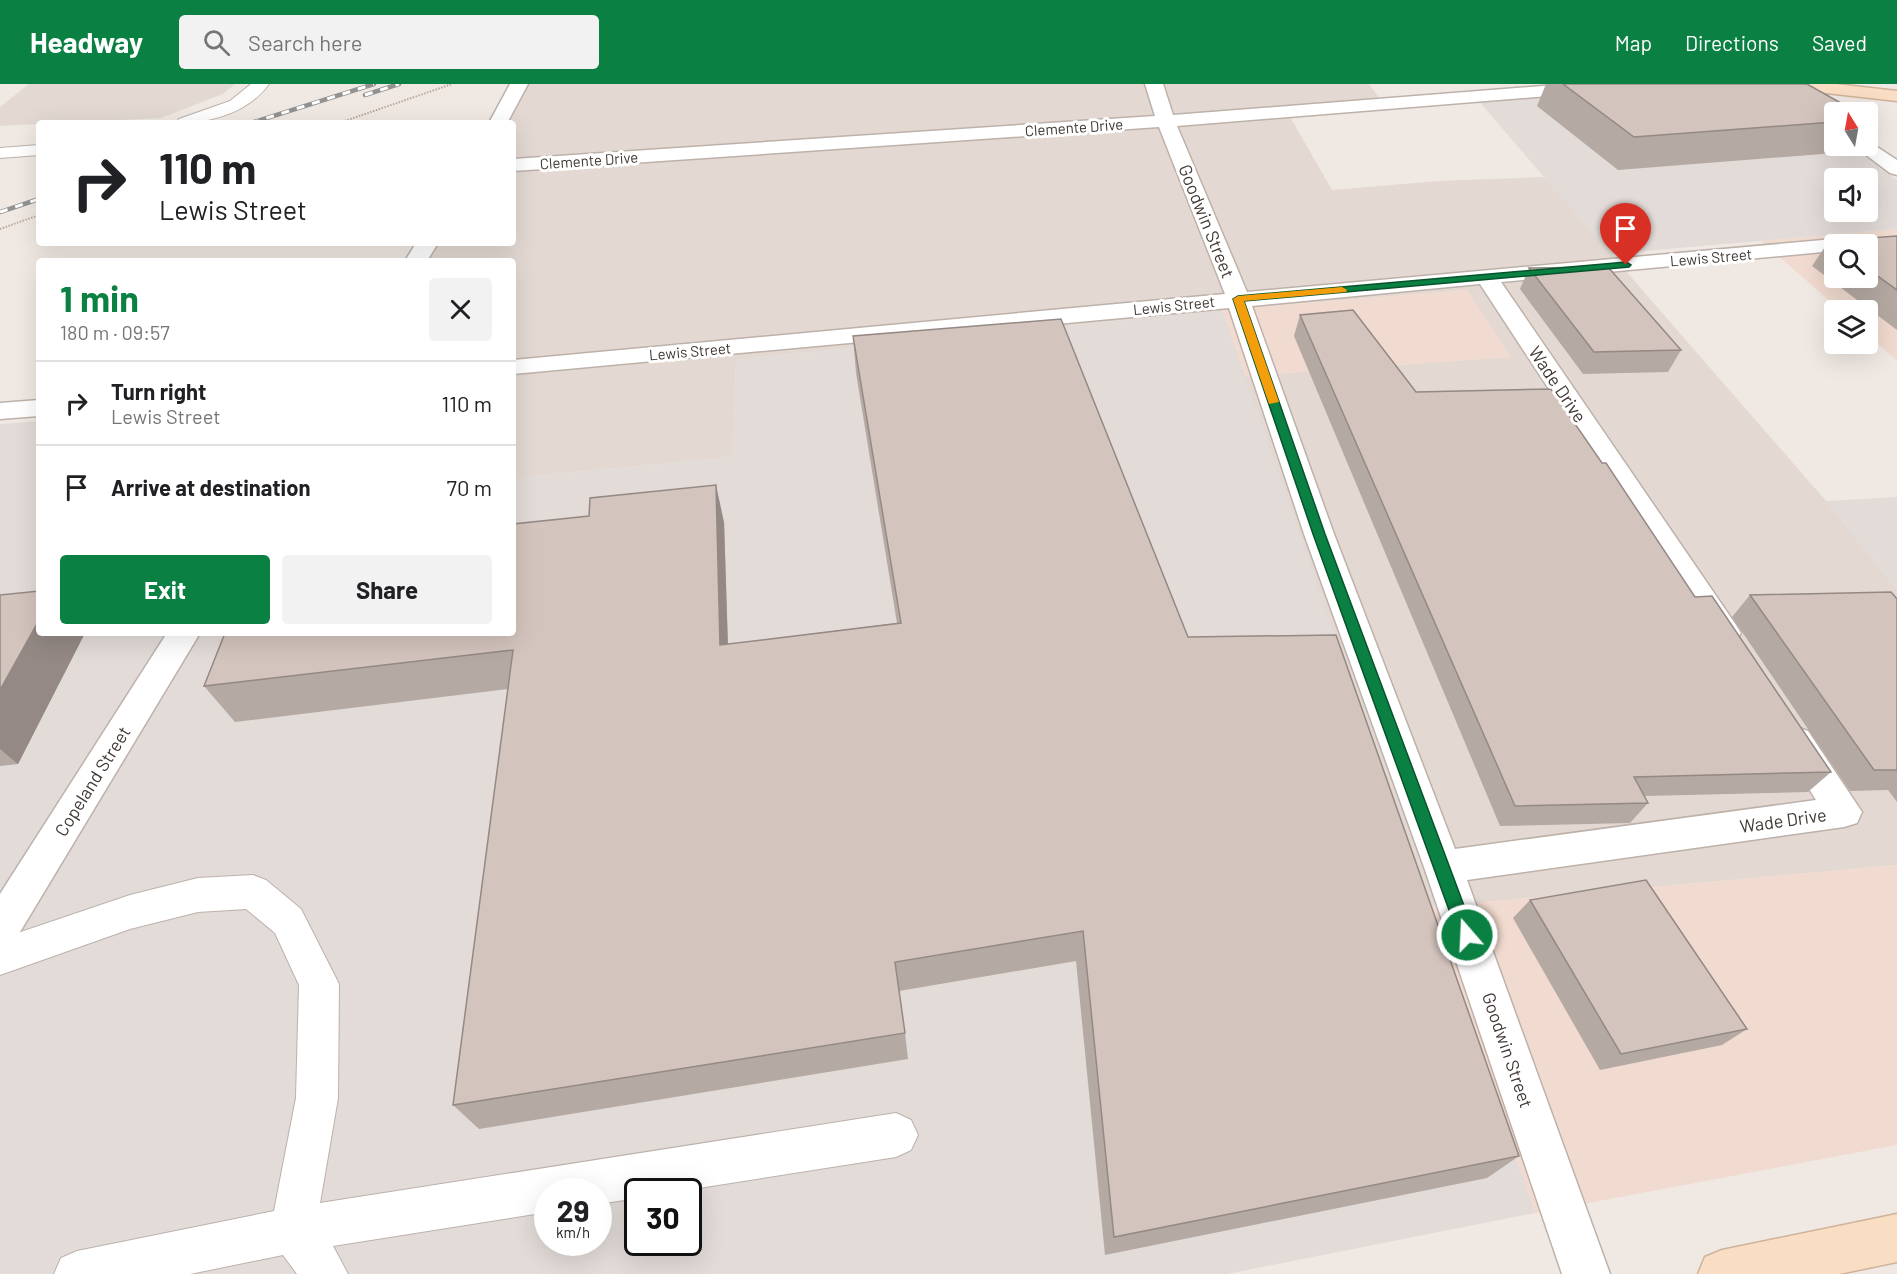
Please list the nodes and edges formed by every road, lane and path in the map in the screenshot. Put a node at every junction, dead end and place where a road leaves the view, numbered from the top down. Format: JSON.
{"nodes":[{"id":1,"x":261,"y":84,"type":"edge"},
{"id":2,"x":452,"y":84,"type":"edge"},
{"id":3,"x":519,"y":84,"type":"edge"},
{"id":4,"x":1155,"y":84,"type":"edge"},
{"id":5,"x":1634,"y":84,"type":"edge"},
{"id":6,"x":1775,"y":84,"type":"edge"},
{"id":7,"x":1796,"y":89,"type":"edge"},
{"id":8,"x":1897,"y":91,"type":"edge"},
{"id":9,"x":1897,"y":96,"type":"edge"},
{"id":10,"x":193,"y":120,"type":"edge"},
{"id":11,"x":348,"y":120,"type":"edge"},
{"id":12,"x":500,"y":120,"type":"edge"},
{"id":13,"x":1166,"y":121,"type":"junction"},
{"id":14,"x":36,"y":150,"type":"edge"},
{"id":15,"x":0,"y":153,"type":"edge"},
{"id":16,"x":1878,"y":155,"type":"edge"},
{"id":17,"x":1893,"y":164,"type":"edge"},
{"id":18,"x":516,"y":165,"type":"edge"},
{"id":19,"x":36,"y":216,"type":"edge"},
{"id":20,"x":0,"y":229,"type":"edge"},
{"id":21,"x":1824,"y":246,"type":"edge"},
{"id":22,"x":1487,"y":278,"type":"junction"},
{"id":23,"x":1238,"y":299,"type":"junction"},
{"id":24,"x":516,"y":367,"type":"edge"},
{"id":25,"x":36,"y":408,"type":"edge"},
{"id":26,"x":0,"y":411,"type":"edge"},
{"id":27,"x":182,"y":636,"type":"edge"},
{"id":28,"x":1738,"y":654,"type":"edge"},
{"id":29,"x":1778,"y":713,"type":"edge"},
{"id":30,"x":1443,"y":867,"type":"junction"},
{"id":31,"x":0,"y":929,"type":"edge"},
{"id":32,"x":0,"y":957,"type":"edge"},
{"id":33,"x":896,"y":1136,"type":"dead end"},
{"id":34,"x":293,"y":1230,"type":"junction"},
{"id":35,"x":1897,"y":1238,"type":"edge"},
{"id":36,"x":77,"y":1274,"type":"edge"},
{"id":37,"x":325,"y":1274,"type":"edge"},
{"id":38,"x":1586,"y":1274,"type":"edge"},
{"id":39,"x":1722,"y":1274,"type":"edge"}],
"edges":[{"from":1,"to":10,"type":"lane"},
{"from":2,"to":11,"type":"path"},
{"from":3,"to":12,"type":"street"},
{"from":4,"to":13,"type":"street","name":"Goodwin Street"},
{"from":5,"to":13,"type":"street","name":"Clemente Drive"},
{"from":6,"to":7,"type":"street"},
{"from":7,"to":8,"type":"street"},
{"from":7,"to":9,"type":"street"},
{"from":13,"to":18,"type":"street","name":"Clemente Drive"},
{"from":13,"to":23,"type":"street","name":"Goodwin Street"},
{"from":14,"to":15,"type":"lane"},
{"from":16,"to":17,"type":"street"},
{"from":19,"to":20,"type":"path"},
{"from":21,"to":22,"type":"street","name":"Lewis Street"},
{"from":22,"to":23,"type":"street","name":"Lewis Street"},
{"from":22,"to":28,"type":"street","name":"Wade Drive"},
{"from":23,"to":24,"type":"street","name":"Lewis Street"},
{"from":23,"to":30,"type":"street","name":"Goodwin Street"},
{"from":25,"to":26,"type":"street"},
{"from":27,"to":31,"type":"street","name":"Copeland Street"},
{"from":29,"to":30,"type":"street","name":"Wade Drive"},
{"from":30,"to":38,"type":"street","name":"Goodwin Street"},
{"from":32,"to":34,"type":"lane"},
{"from":33,"to":34,"type":"lane"},
{"from":34,"to":36,"type":"lane"},
{"from":34,"to":37,"type":"lane"},
{"from":35,"to":39,"type":"street"}]}
